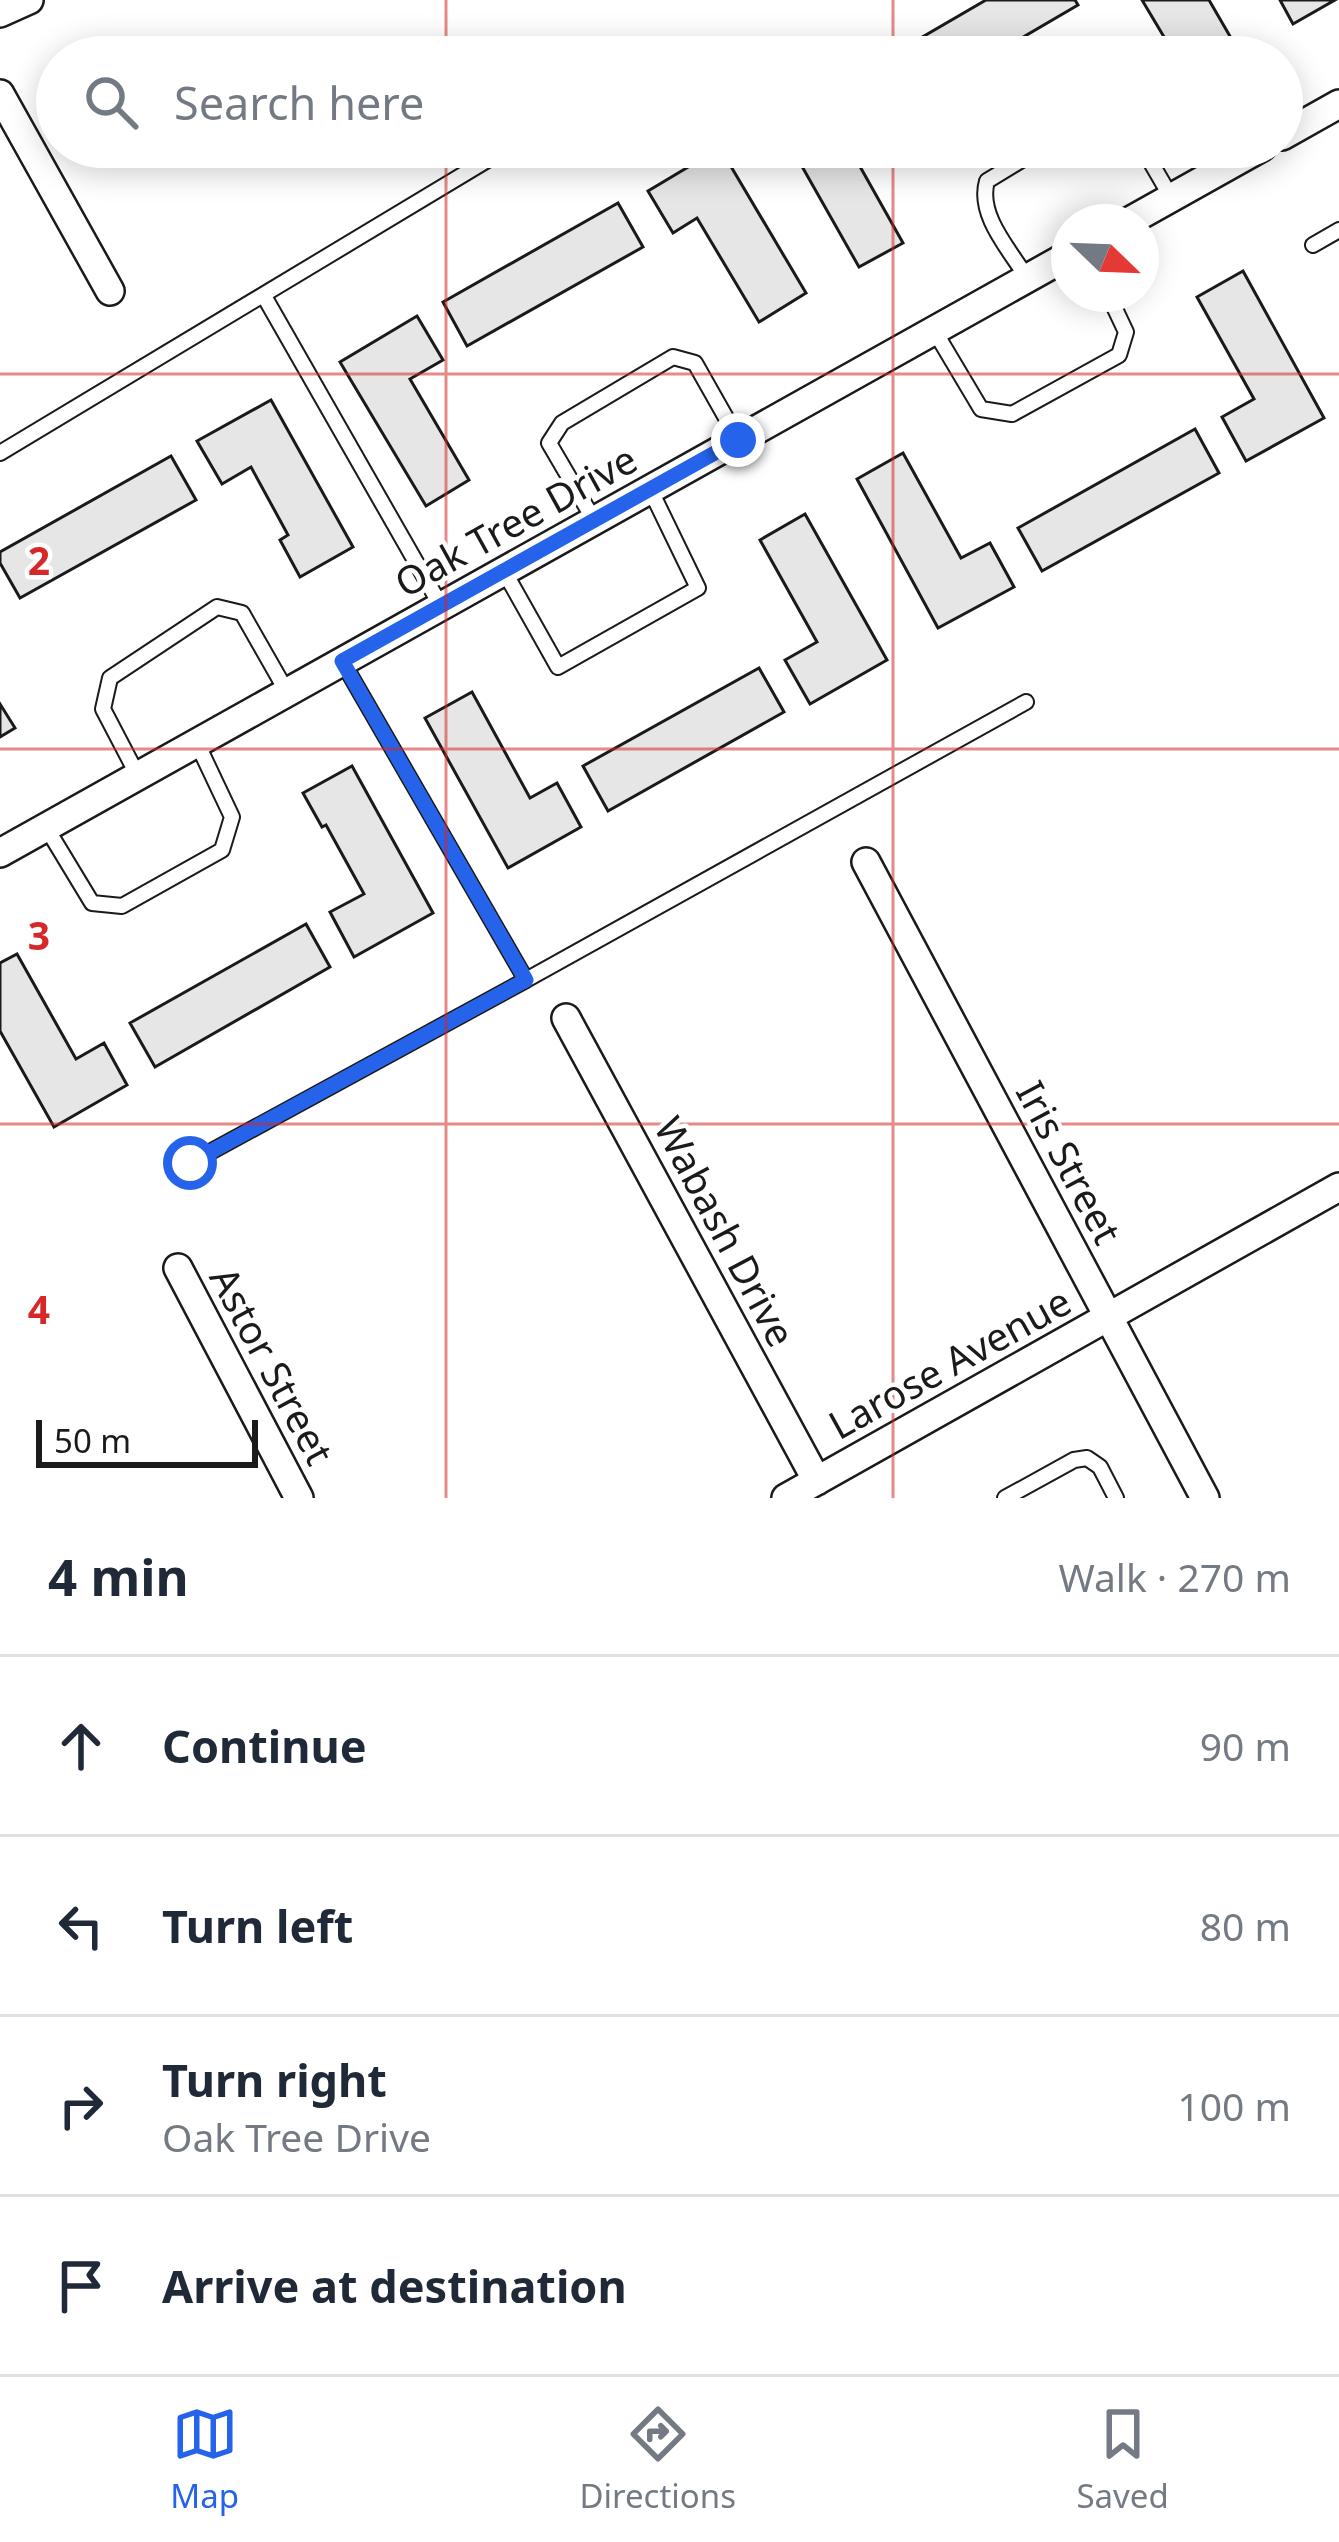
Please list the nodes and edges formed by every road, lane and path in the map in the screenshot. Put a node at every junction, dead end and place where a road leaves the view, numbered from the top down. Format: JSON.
{"nodes":[{"id":1,"x":29,"y":0,"type":"edge"},
{"id":2,"x":0,"y":14,"type":"edge"},
{"id":3,"x":0,"y":94,"type":"edge"},
{"id":4,"x":1339,"y":104,"type":"edge"},
{"id":5,"x":1303,"y":124,"type":"edge"},
{"id":6,"x":36,"y":158,"type":"edge"},
{"id":7,"x":41,"y":168,"type":"edge"},
{"id":8,"x":474,"y":168,"type":"edge"},
{"id":9,"x":1008,"y":168,"type":"edge"},
{"id":10,"x":1155,"y":168,"type":"edge"},
{"id":11,"x":1224,"y":168,"type":"edge"},
{"id":12,"x":1172,"y":197,"type":"junction"},
{"id":13,"x":1159,"y":204,"type":"edge"},
{"id":14,"x":1339,"y":230,"type":"edge"},
{"id":15,"x":1313,"y":244,"type":"dead end"},
{"id":16,"x":1051,"y":265,"type":"edge"},
{"id":17,"x":1028,"y":278,"type":"junction"},
{"id":18,"x":110,"y":291,"type":"dead end"},
{"id":19,"x":264,"y":296,"type":"junction"},
{"id":20,"x":1117,"y":312,"type":"edge"},
{"id":21,"x":934,"y":331,"type":"junction"},
{"id":22,"x":738,"y":440,"type":"junction"},
{"id":23,"x":0,"y":453,"type":"edge"},
{"id":24,"x":650,"y":489,"type":"junction"},
{"id":25,"x":594,"y":520,"type":"junction"},
{"id":26,"x":504,"y":571,"type":"junction"},
{"id":27,"x":441,"y":606,"type":"junction"},
{"id":28,"x":342,"y":661,"type":"junction"},
{"id":29,"x":287,"y":692,"type":"junction"},
{"id":30,"x":1026,"y":702,"type":"dead end"},
{"id":31,"x":197,"y":743,"type":"junction"},
{"id":32,"x":138,"y":776,"type":"junction"},
{"id":33,"x":46,"y":827,"type":"junction"},
{"id":34,"x":0,"y":853,"type":"edge"},
{"id":35,"x":866,"y":862,"type":"dead end"},
{"id":36,"x":526,"y":980,"type":"junction"},
{"id":37,"x":566,"y":1018,"type":"dead end"},
{"id":38,"x":190,"y":1163,"type":"dead end"},
{"id":39,"x":1339,"y":1187,"type":"edge"},
{"id":40,"x":178,"y":1268,"type":"dead end"},
{"id":41,"x":1108,"y":1317,"type":"junction"},
{"id":42,"x":817,"y":1481,"type":"junction"},
{"id":43,"x":299,"y":1498,"type":"edge"},
{"id":44,"x":786,"y":1498,"type":"edge"},
{"id":45,"x":1005,"y":1498,"type":"edge"},
{"id":46,"x":1117,"y":1498,"type":"edge"},
{"id":47,"x":1205,"y":1498,"type":"edge"}],
"edges":[{"from":1,"to":2,"type":"street"},
{"from":3,"to":6,"type":"street"},
{"from":4,"to":5,"type":"street"},
{"from":7,"to":18,"type":"street"},
{"from":8,"to":19,"type":"lane"},
{"from":9,"to":17,"type":"lane"},
{"from":10,"to":12,"type":"lane"},
{"from":11,"to":12,"type":"street"},
{"from":12,"to":13,"type":"street"},
{"from":14,"to":15,"type":"lane"},
{"from":16,"to":17,"type":"street","name":"Oak Tree Drive"},
{"from":17,"to":21,"type":"street","name":"Oak Tree Drive"},
{"from":19,"to":23,"type":"lane"},
{"from":19,"to":27,"type":"lane"},
{"from":20,"to":21,"type":"lane"},
{"from":21,"to":22,"type":"street","name":"Oak Tree Drive"},
{"from":22,"to":24,"type":"street","name":"Oak Tree Drive"},
{"from":22,"to":25,"type":"lane"},
{"from":24,"to":25,"type":"street","name":"Oak Tree Drive"},
{"from":24,"to":26,"type":"lane"},
{"from":25,"to":26,"type":"street","name":"Oak Tree Drive"},
{"from":26,"to":27,"type":"street","name":"Oak Tree Drive"},
{"from":27,"to":28,"type":"street","name":"Oak Tree Drive"},
{"from":28,"to":29,"type":"street","name":"Oak Tree Drive"},
{"from":28,"to":36,"type":"lane"},
{"from":29,"to":31,"type":"street","name":"Oak Tree Drive"},
{"from":29,"to":32,"type":"lane"},
{"from":30,"to":36,"type":"lane"},
{"from":31,"to":32,"type":"street","name":"Oak Tree Drive"},
{"from":31,"to":33,"type":"lane"},
{"from":32,"to":33,"type":"street","name":"Oak Tree Drive"},
{"from":33,"to":34,"type":"street","name":"Oak Tree Drive"},
{"from":35,"to":41,"type":"street","name":"Iris Street"},
{"from":36,"to":38,"type":"lane"},
{"from":37,"to":42,"type":"street","name":"Wabash Drive"},
{"from":39,"to":41,"type":"street","name":"Larose Avenue"},
{"from":40,"to":43,"type":"street","name":"Astor Street"},
{"from":41,"to":42,"type":"street","name":"Larose Avenue"},
{"from":41,"to":47,"type":"street","name":"Iris Street"},
{"from":42,"to":44,"type":"street","name":"Larose Avenue"},
{"from":45,"to":46,"type":"lane"}]}
